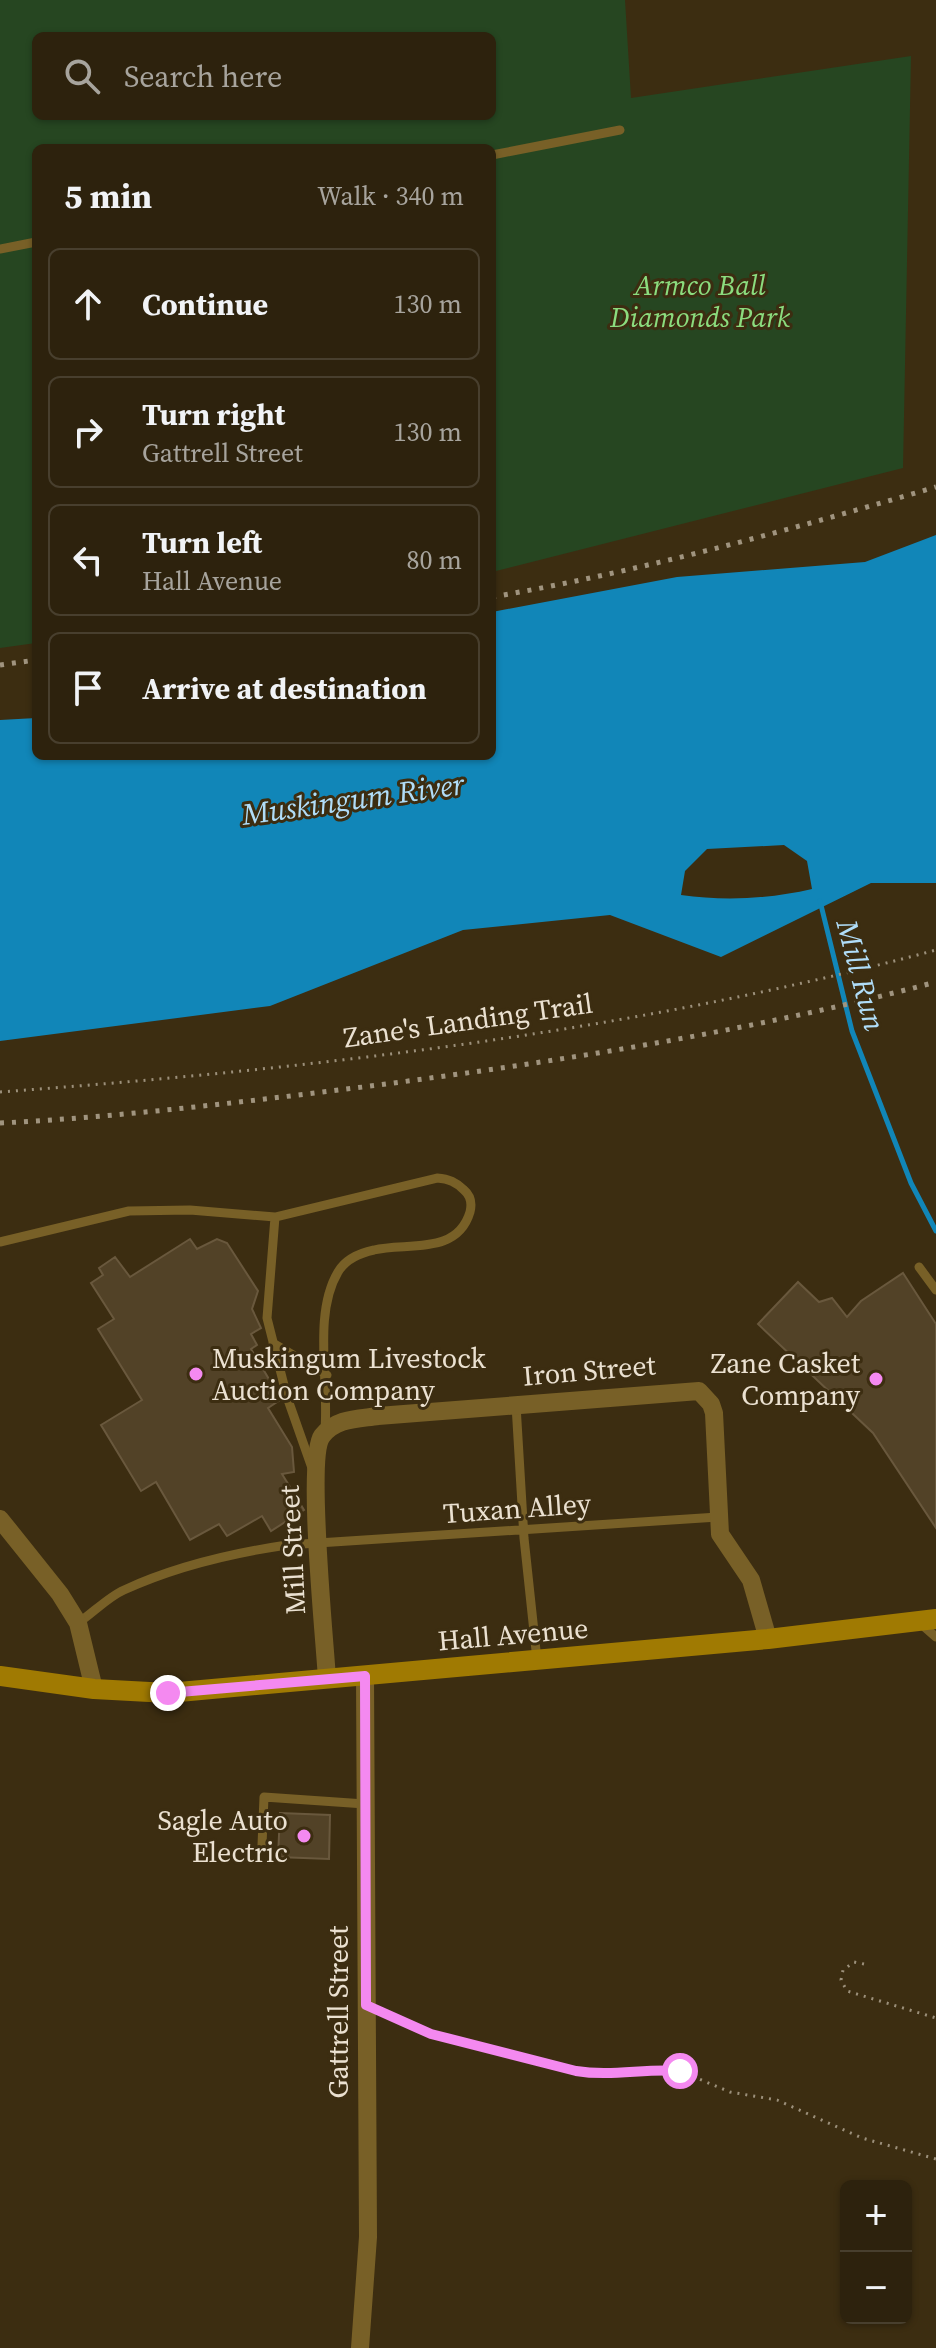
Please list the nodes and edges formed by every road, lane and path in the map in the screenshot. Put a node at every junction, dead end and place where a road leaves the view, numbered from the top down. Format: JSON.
{"nodes":[{"id":1,"x":620,"y":130,"type":"dead end"},
{"id":2,"x":496,"y":154,"type":"edge"},
{"id":3,"x":32,"y":243,"type":"edge"},
{"id":4,"x":0,"y":249,"type":"edge"},
{"id":5,"x":936,"y":950,"type":"edge"},
{"id":6,"x":0,"y":1092,"type":"edge"},
{"id":7,"x":275,"y":1217,"type":"junction"},
{"id":8,"x":0,"y":1242,"type":"edge"},
{"id":9,"x":919,"y":1267,"type":"dead end"},
{"id":10,"x":936,"y":1290,"type":"edge"},
{"id":11,"x":273,"y":1343,"type":"junction"},
{"id":12,"x":327,"y":1375,"type":"junction"},
{"id":13,"x":516,"y":1405,"type":"junction"},
{"id":14,"x":329,"y":1429,"type":"junction"},
{"id":15,"x":315,"y":1478,"type":"junction"},
{"id":16,"x":718,"y":1517,"type":"junction"},
{"id":17,"x":0,"y":1519,"type":"edge"},
{"id":18,"x":524,"y":1528,"type":"junction"},
{"id":19,"x":319,"y":1544,"type":"junction"},
{"id":20,"x":927,"y":1620,"type":"edge"},
{"id":21,"x":78,"y":1623,"type":"junction"},
{"id":22,"x":936,"y":1637,"type":"edge"},
{"id":23,"x":768,"y":1639,"type":"junction"},
{"id":24,"x":537,"y":1660,"type":"junction"},
{"id":25,"x":0,"y":1676,"type":"edge"},
{"id":26,"x":365,"y":1676,"type":"junction"},
{"id":27,"x":327,"y":1679,"type":"junction"},
{"id":28,"x":94,"y":1689,"type":"junction"},
{"id":29,"x":365,"y":1804,"type":"junction"},
{"id":30,"x":262,"y":1845,"type":"dead end"},
{"id":31,"x":864,"y":1964,"type":"dead end"},
{"id":32,"x":366,"y":2005,"type":"junction"},
{"id":33,"x":936,"y":2018,"type":"edge"},
{"id":34,"x":936,"y":2159,"type":"edge"},
{"id":35,"x":360,"y":2348,"type":"edge"}],
"edges":[{"from":1,"to":2,"type":"lane"},
{"from":3,"to":4,"type":"lane"},
{"from":5,"to":6,"type":"path","name":"Zane's Landing Trail"},
{"from":7,"to":8,"type":"lane"},
{"from":7,"to":11,"type":"lane"},
{"from":7,"to":12,"type":"lane"},
{"from":9,"to":10,"type":"lane"},
{"from":11,"to":12,"type":"lane"},
{"from":11,"to":15,"type":"lane"},
{"from":12,"to":14,"type":"lane"},
{"from":13,"to":14,"type":"street","name":"Iron Street"},
{"from":13,"to":16,"type":"street","name":"Iron Street"},
{"from":13,"to":18,"type":"lane"},
{"from":14,"to":15,"type":"street","name":"Mill Street"},
{"from":15,"to":19,"type":"street","name":"Mill Street"},
{"from":16,"to":18,"type":"lane","name":"Tuxan Alley"},
{"from":16,"to":23,"type":"street"},
{"from":17,"to":21,"type":"street"},
{"from":18,"to":19,"type":"lane","name":"Tuxan Alley"},
{"from":18,"to":24,"type":"lane"},
{"from":19,"to":21,"type":"lane","name":"Tuxan Alley"},
{"from":19,"to":27,"type":"street","name":"Mill Street"},
{"from":20,"to":22,"type":"lane"},
{"from":20,"to":23,"type":"main road","name":"Hall Avenue"},
{"from":21,"to":28,"type":"street"},
{"from":23,"to":24,"type":"main road","name":"Hall Avenue"},
{"from":24,"to":26,"type":"main road","name":"Hall Avenue"},
{"from":25,"to":28,"type":"main road","name":"Hall Avenue"},
{"from":26,"to":27,"type":"main road","name":"Hall Avenue"},
{"from":26,"to":29,"type":"street","name":"Gattrell Street"},
{"from":27,"to":28,"type":"main road","name":"Hall Avenue"},
{"from":29,"to":30,"type":"lane"},
{"from":29,"to":32,"type":"street","name":"Gattrell Street"},
{"from":31,"to":33,"type":"path"},
{"from":32,"to":34,"type":"path"},
{"from":32,"to":35,"type":"street","name":"Gattrell Street"}]}
